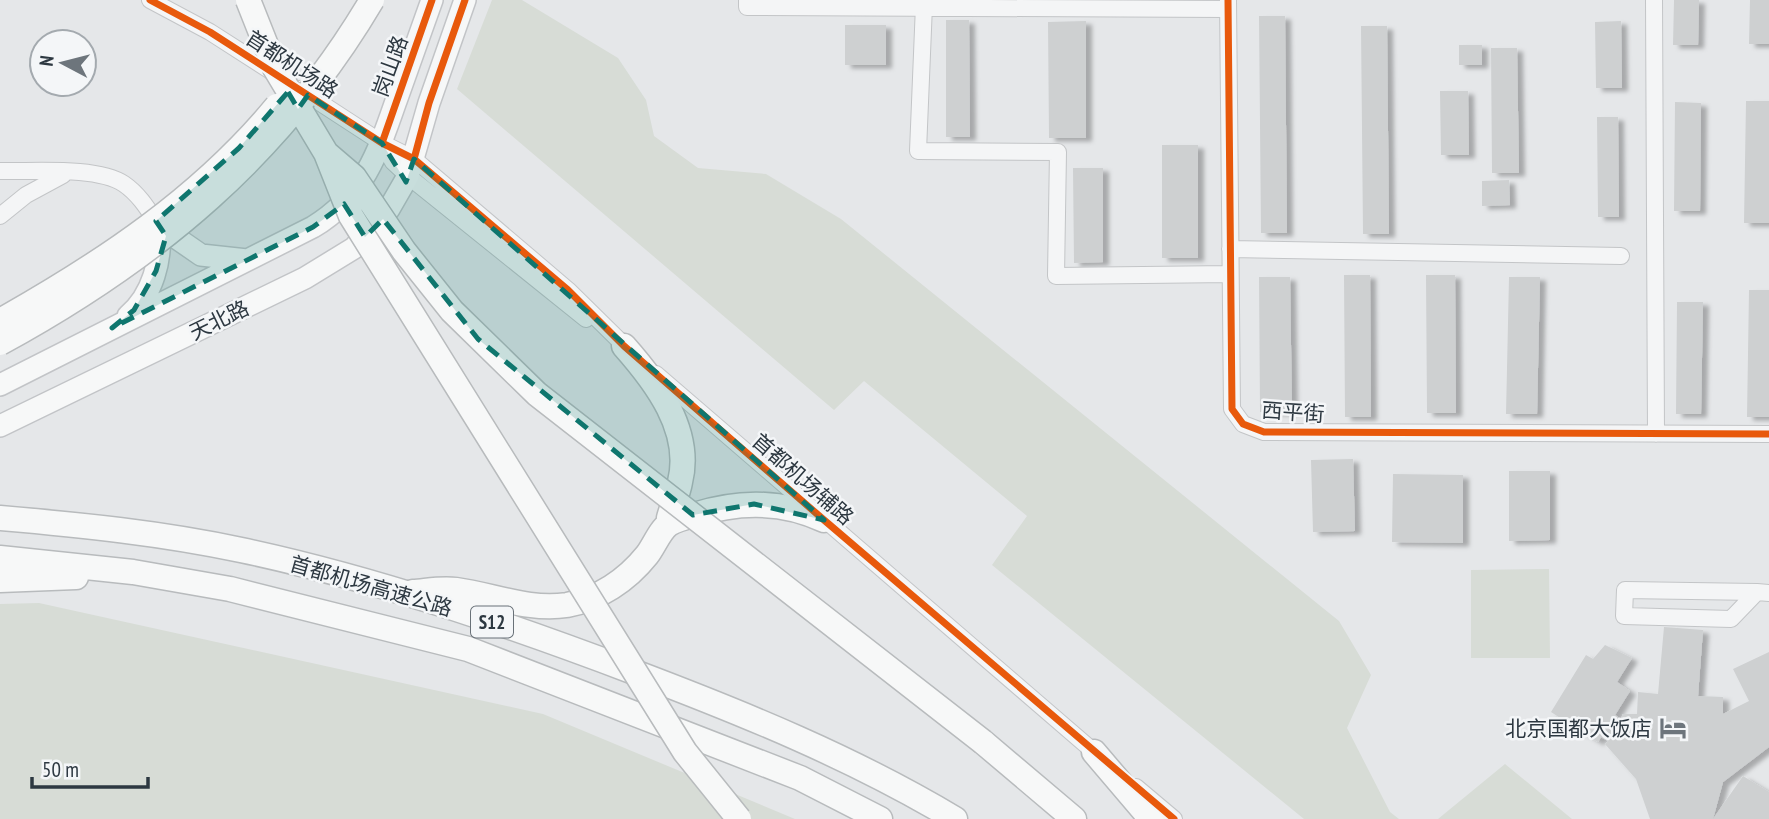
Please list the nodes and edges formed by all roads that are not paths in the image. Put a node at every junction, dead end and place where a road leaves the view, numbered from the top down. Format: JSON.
{"nodes":[{"id":1,"x":150,"y":0,"type":"edge"},
{"id":2,"x":248,"y":0,"type":"edge"},
{"id":3,"x":353,"y":0,"type":"edge"},
{"id":4,"x":372,"y":0,"type":"edge"},
{"id":5,"x":432,"y":0,"type":"edge"},
{"id":6,"x":465,"y":0,"type":"edge"},
{"id":7,"x":747,"y":0,"type":"edge"},
{"id":8,"x":1654,"y":0,"type":"edge"},
{"id":9,"x":1228,"y":4,"type":"edge"},
{"id":10,"x":924,"y":5,"type":"junction"},
{"id":11,"x":382,"y":143,"type":"junction"},
{"id":12,"x":326,"y":153,"type":"junction"},
{"id":13,"x":411,"y":168,"type":"junction"},
{"id":14,"x":0,"y":172,"type":"edge"},
{"id":15,"x":65,"y":173,"type":"junction"},
{"id":16,"x":0,"y":216,"type":"edge"},
{"id":17,"x":159,"y":226,"type":"junction"},
{"id":18,"x":1230,"y":248,"type":"junction"},
{"id":19,"x":1621,"y":256,"type":"dead end"},
{"id":20,"x":249,"y":260,"type":"junction"},
{"id":21,"x":1230,"y":274,"type":"junction"},
{"id":22,"x":0,"y":321,"type":"edge"},
{"id":23,"x":112,"y":328,"type":"junction"},
{"id":24,"x":0,"y":343,"type":"edge"},
{"id":25,"x":624,"y":346,"type":"junction"},
{"id":26,"x":0,"y":385,"type":"edge"},
{"id":27,"x":0,"y":426,"type":"edge"},
{"id":28,"x":1656,"y":434,"type":"junction"},
{"id":29,"x":1769,"y":434,"type":"edge"},
{"id":30,"x":0,"y":518,"type":"edge"},
{"id":31,"x":824,"y":520,"type":"junction"},
{"id":32,"x":668,"y":524,"type":"junction"},
{"id":33,"x":0,"y":558,"type":"edge"},
{"id":34,"x":133,"y":572,"type":"junction"},
{"id":35,"x":0,"y":580,"type":"edge"},
{"id":36,"x":389,"y":591,"type":"junction"},
{"id":37,"x":1763,"y":592,"type":"edge"},
{"id":38,"x":1094,"y":752,"type":"junction"},
{"id":39,"x":739,"y":819,"type":"edge"},
{"id":40,"x":880,"y":819,"type":"edge"},
{"id":41,"x":955,"y":819,"type":"edge"},
{"id":42,"x":1074,"y":819,"type":"edge"},
{"id":43,"x":1151,"y":819,"type":"edge"},
{"id":44,"x":1174,"y":819,"type":"edge"}],
"edges":[{"from":1,"to":11,"type":"street","name":"首都机场路"},
{"from":2,"to":12,"type":"highway","bridge":true},
{"from":3,"to":22,"type":"highway","bridge":true},
{"from":4,"to":24,"type":"highway","bridge":true},
{"from":5,"to":11,"type":"main road","name":"岗山路"},
{"from":6,"to":13,"type":"main road"},
{"from":7,"to":10,"type":"street"},
{"from":8,"to":28,"type":"street"},
{"from":9,"to":10,"type":"street"},
{"from":9,"to":18,"type":"street","name":"西平街"},
{"from":10,"to":21,"type":"street"},
{"from":11,"to":13,"type":"street","name":"首都机场路"},
{"from":11,"to":20,"type":"main road","name":"天北路"},
{"from":12,"to":39,"type":"highway","bridge":true},
{"from":12,"to":42,"type":"highway","bridge":true},
{"from":13,"to":25,"type":"street","name":"首都机场辅路"},
{"from":13,"to":27,"type":"main road","name":"天北路"},
{"from":14,"to":15,"type":"street"},
{"from":15,"to":16,"type":"street"},
{"from":15,"to":17,"type":"street"},
{"from":17,"to":20,"type":"main road"},
{"from":17,"to":23,"type":"main road"},
{"from":18,"to":19,"type":"street"},
{"from":18,"to":21,"type":"street","name":"西平街"},
{"from":20,"to":23,"type":"main road","name":"天北路"},
{"from":21,"to":28,"type":"street","name":"西平街"},
{"from":23,"to":26,"type":"main road","name":"天北路"},
{"from":25,"to":31,"type":"street","name":"首都机场辅路"},
{"from":25,"to":32,"type":"highway"},
{"from":28,"to":29,"type":"street","name":"西平街"},
{"from":30,"to":36,"type":"highway","name":"首都机场高速公路","number":"S12"},
{"from":31,"to":32,"type":"highway"},
{"from":31,"to":38,"type":"street","name":"首都机场辅路"},
{"from":32,"to":36,"type":"highway"},
{"from":33,"to":34,"type":"highway","name":"首都机场高速公路","number":"S12"},
{"from":34,"to":35,"type":"highway"},
{"from":34,"to":40,"type":"highway","name":"首都机场高速公路","number":"S12"},
{"from":36,"to":41,"type":"highway","name":"首都机场高速公路","number":"S12"},
{"from":37,"to":37,"type":"street"},
{"from":38,"to":43,"type":"highway"},
{"from":38,"to":44,"type":"street","name":"首都机场辅路"}]}
